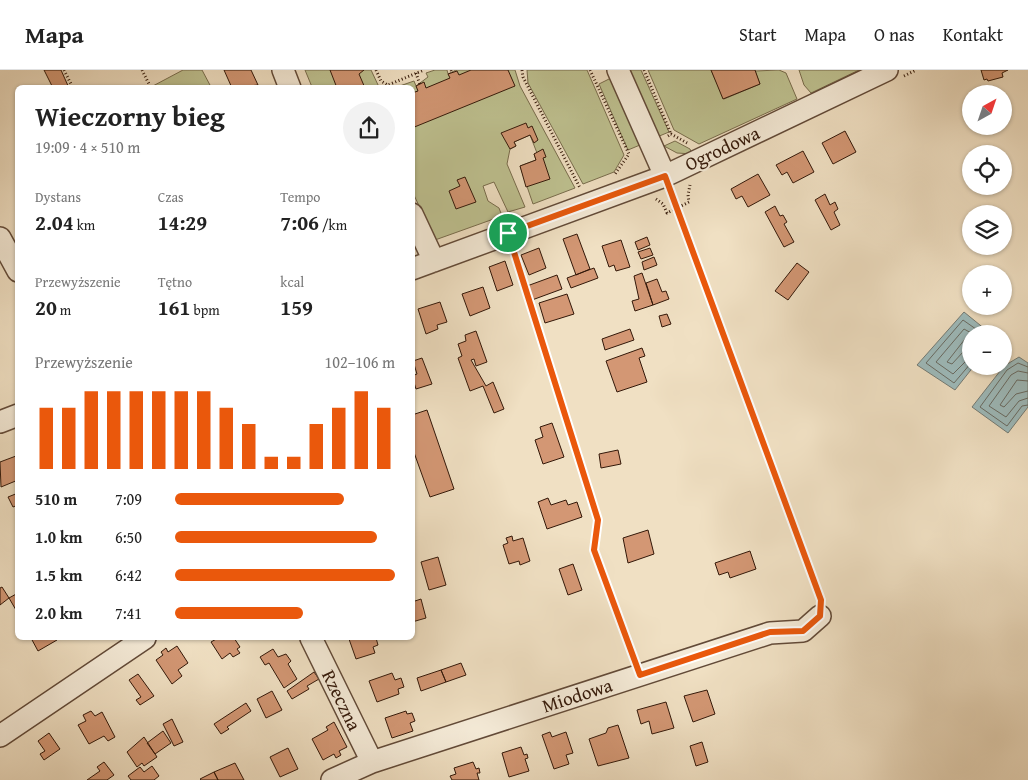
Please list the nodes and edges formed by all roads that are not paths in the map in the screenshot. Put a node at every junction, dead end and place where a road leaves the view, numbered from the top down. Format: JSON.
{"nodes":[{"id":1,"x":283,"y":70,"type":"edge"},
{"id":2,"x":618,"y":70,"type":"edge"},
{"id":3,"x":887,"y":70,"type":"edge"},
{"id":4,"x":289,"y":85,"type":"edge"},
{"id":5,"x":665,"y":176,"type":"junction"},
{"id":6,"x":415,"y":220,"type":"edge"},
{"id":7,"x":0,"y":238,"type":"edge"},
{"id":8,"x":434,"y":261,"type":"junction"},
{"id":9,"x":15,"y":266,"type":"edge"},
{"id":10,"x":415,"y":268,"type":"edge"},
{"id":11,"x":15,"y":416,"type":"edge"},
{"id":12,"x":0,"y":422,"type":"edge"},
{"id":13,"x":820,"y":616,"type":"road end"},
{"id":14,"x":142,"y":640,"type":"edge"},
{"id":15,"x":312,"y":640,"type":"edge"},
{"id":16,"x":0,"y":736,"type":"edge"},
{"id":17,"x":372,"y":762,"type":"junction"},
{"id":18,"x":332,"y":780,"type":"edge"}],
"edges":[{"from":1,"to":4,"type":"street"},
{"from":2,"to":5,"type":"street"},
{"from":3,"to":5,"type":"street","name":"Ogrodowa"},
{"from":5,"to":8,"type":"street","name":"Ogrodowa"},
{"from":6,"to":8,"type":"street"},
{"from":7,"to":9,"type":"street"},
{"from":8,"to":10,"type":"street","name":"Ogrodowa"},
{"from":11,"to":12,"type":"street"},
{"from":13,"to":17,"type":"street","name":"Miodowa"},
{"from":14,"to":16,"type":"street"},
{"from":15,"to":17,"type":"street","name":"Rzeczna"},
{"from":17,"to":18,"type":"street","name":"Miodowa"}]}
